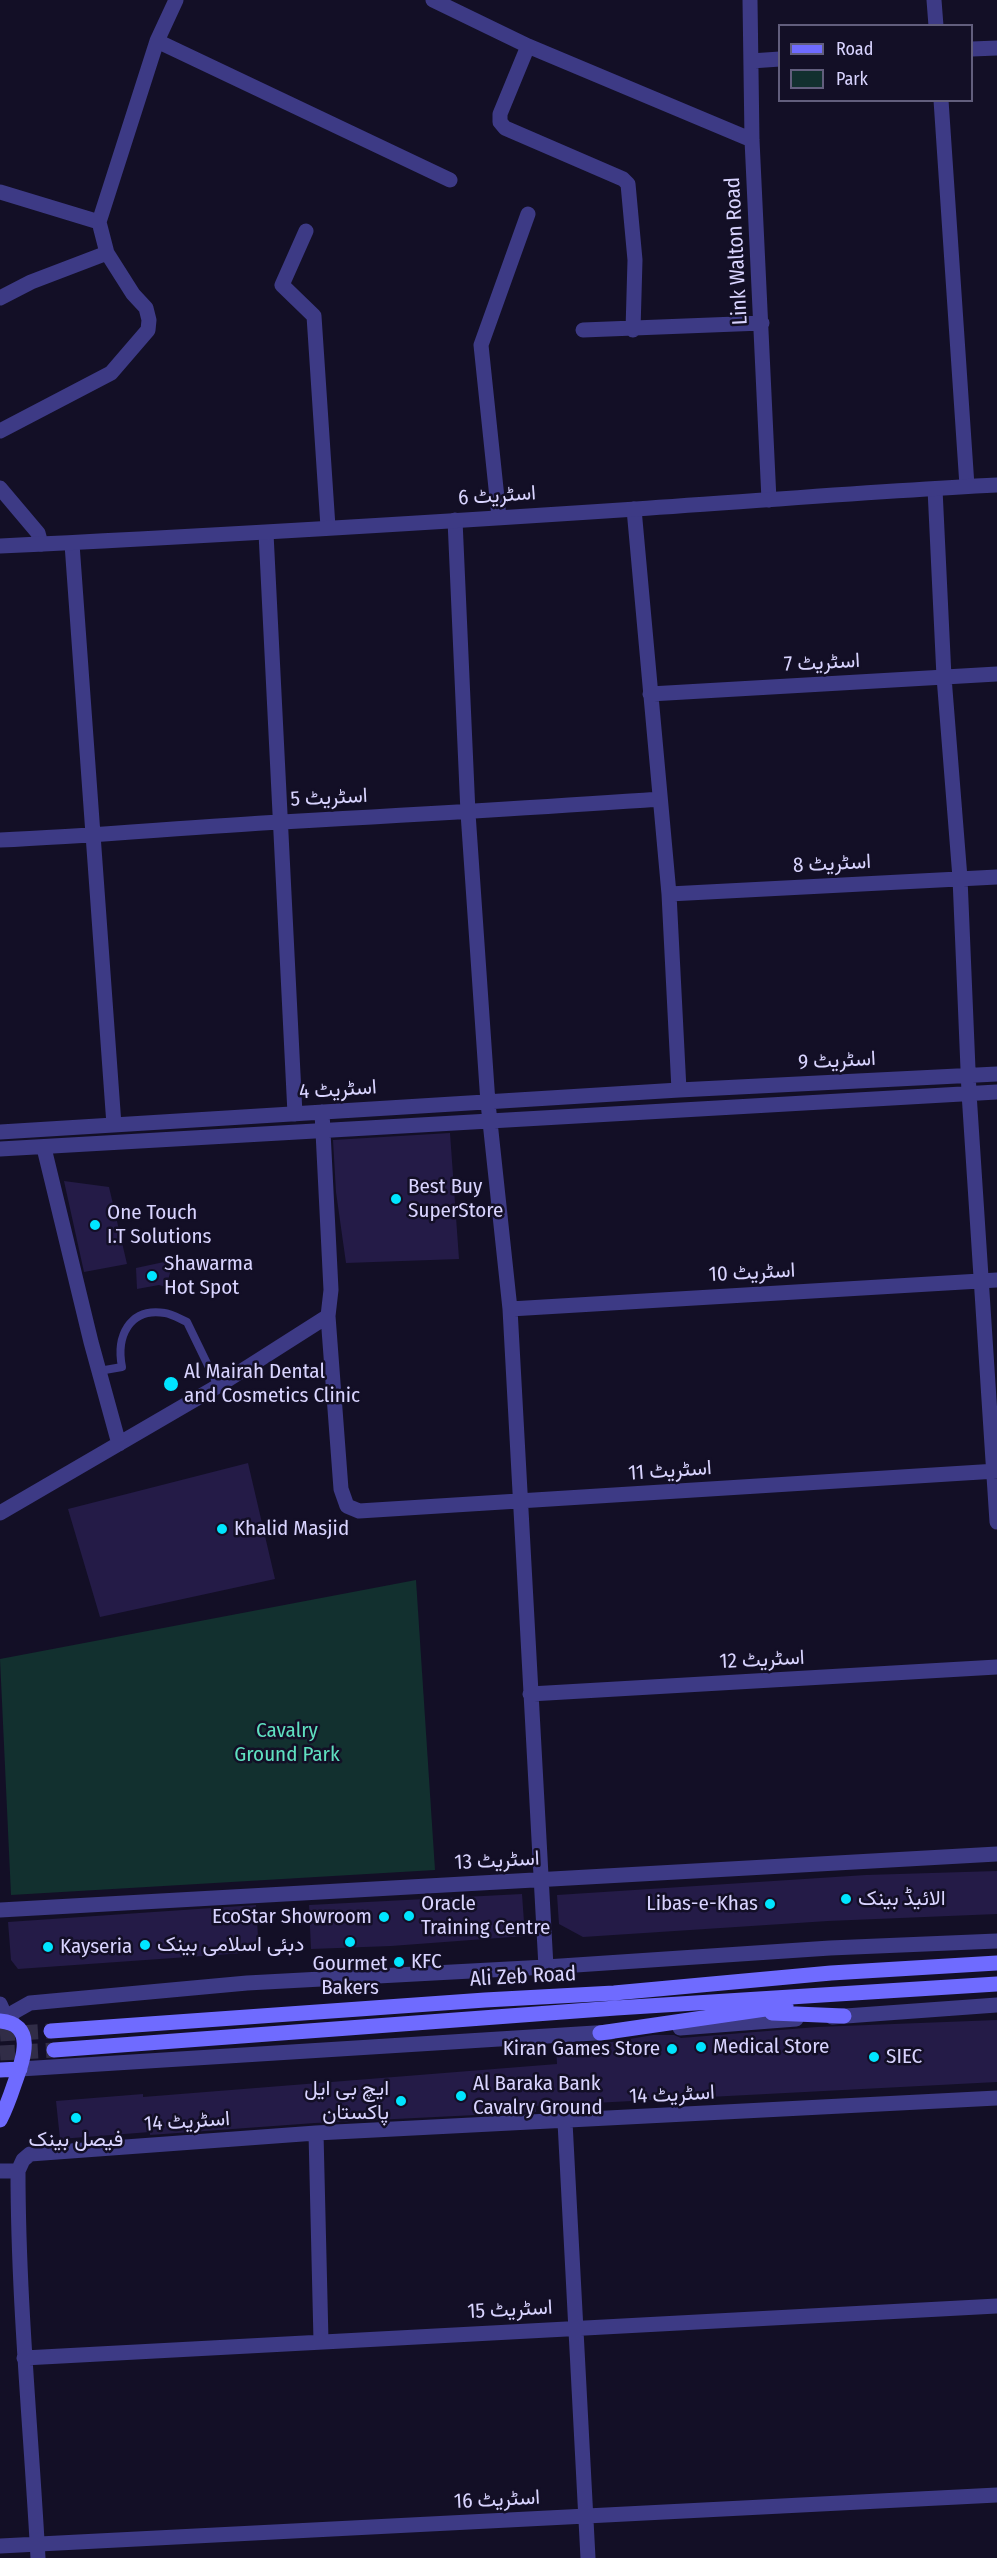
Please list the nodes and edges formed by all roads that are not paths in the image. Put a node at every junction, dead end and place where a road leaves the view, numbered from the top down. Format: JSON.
{"nodes":[{"id":1,"x":176,"y":0,"type":"edge"},
{"id":2,"x":433,"y":0,"type":"edge"},
{"id":3,"x":750,"y":0,"type":"edge"},
{"id":4,"x":934,"y":0,"type":"edge"},
{"id":5,"x":936,"y":24,"type":"edge"},
{"id":6,"x":157,"y":41,"type":"junction"},
{"id":7,"x":528,"y":46,"type":"junction"},
{"id":8,"x":997,"y":48,"type":"edge"},
{"id":9,"x":973,"y":49,"type":"edge"},
{"id":10,"x":778,"y":59,"type":"edge"},
{"id":11,"x":751,"y":61,"type":"junction"},
{"id":12,"x":940,"y":102,"type":"edge"},
{"id":13,"x":752,"y":140,"type":"junction"},
{"id":14,"x":450,"y":180,"type":"dead end"},
{"id":15,"x":0,"y":192,"type":"edge"},
{"id":16,"x":528,"y":214,"type":"dead end"},
{"id":17,"x":99,"y":222,"type":"junction"},
{"id":18,"x":306,"y":231,"type":"dead end"},
{"id":19,"x":107,"y":253,"type":"junction"},
{"id":20,"x":0,"y":298,"type":"edge"},
{"id":21,"x":762,"y":323,"type":"junction"},
{"id":22,"x":583,"y":330,"type":"dead end"},
{"id":23,"x":633,"y":330,"type":"junction"},
{"id":24,"x":0,"y":430,"type":"edge"},
{"id":25,"x":997,"y":484,"type":"edge"},
{"id":26,"x":967,"y":486,"type":"junction"},
{"id":27,"x":0,"y":488,"type":"edge"},
{"id":28,"x":935,"y":489,"type":"junction"},
{"id":29,"x":769,"y":500,"type":"junction"},
{"id":30,"x":634,"y":509,"type":"junction"},
{"id":31,"x":499,"y":517,"type":"junction"},
{"id":32,"x":455,"y":520,"type":"junction"},
{"id":33,"x":328,"y":527,"type":"junction"},
{"id":34,"x":266,"y":533,"type":"junction"},
{"id":35,"x":41,"y":544,"type":"junction"},
{"id":36,"x":72,"y":544,"type":"junction"},
{"id":37,"x":0,"y":546,"type":"edge"},
{"id":38,"x":997,"y":674,"type":"edge"},
{"id":39,"x":944,"y":677,"type":"junction"},
{"id":40,"x":650,"y":694,"type":"junction"},
{"id":41,"x":660,"y":799,"type":"junction"},
{"id":42,"x":468,"y":813,"type":"junction"},
{"id":43,"x":280,"y":822,"type":"junction"},
{"id":44,"x":94,"y":836,"type":"junction"},
{"id":45,"x":0,"y":840,"type":"edge"},
{"id":46,"x":997,"y":877,"type":"edge"},
{"id":47,"x":960,"y":879,"type":"junction"},
{"id":48,"x":669,"y":894,"type":"junction"},
{"id":49,"x":997,"y":1074,"type":"edge"},
{"id":50,"x":968,"y":1076,"type":"junction"},
{"id":51,"x":679,"y":1090,"type":"junction"},
{"id":52,"x":997,"y":1092,"type":"edge"},
{"id":53,"x":969,"y":1093,"type":"junction"},
{"id":54,"x":488,"y":1103,"type":"junction"},
{"id":55,"x":322,"y":1112,"type":"junction"},
{"id":56,"x":295,"y":1114,"type":"junction"},
{"id":57,"x":492,"y":1121,"type":"junction"},
{"id":58,"x":114,"y":1125,"type":"junction"},
{"id":59,"x":323,"y":1131,"type":"junction"},
{"id":60,"x":0,"y":1132,"type":"edge"},
{"id":61,"x":44,"y":1148,"type":"junction"},
{"id":62,"x":0,"y":1149,"type":"edge"},
{"id":63,"x":990,"y":1280,"type":"edge"},
{"id":64,"x":510,"y":1309,"type":"junction"},
{"id":65,"x":328,"y":1316,"type":"junction"},
{"id":66,"x":99,"y":1371,"type":"junction"},
{"id":67,"x":218,"y":1386,"type":"junction"},
{"id":68,"x":119,"y":1444,"type":"junction"},
{"id":69,"x":995,"y":1471,"type":"edge"},
{"id":70,"x":520,"y":1501,"type":"junction"},
{"id":71,"x":0,"y":1513,"type":"edge"},
{"id":72,"x":997,"y":1522,"type":"edge"},
{"id":73,"x":997,"y":1667,"type":"edge"},
{"id":74,"x":530,"y":1694,"type":"junction"},
{"id":75,"x":997,"y":1854,"type":"edge"},
{"id":76,"x":542,"y":1880,"type":"junction"},
{"id":77,"x":0,"y":1910,"type":"edge"},
{"id":78,"x":997,"y":1941,"type":"edge"},
{"id":79,"x":830,"y":1948,"type":"junction"},
{"id":80,"x":997,"y":1963,"type":"edge"},
{"id":81,"x":546,"y":1967,"type":"junction"},
{"id":82,"x":831,"y":1973,"type":"junction"},
{"id":83,"x":997,"y":1984,"type":"edge"},
{"id":84,"x":884,"y":1990,"type":"junction"},
{"id":85,"x":0,"y":2004,"type":"edge"},
{"id":86,"x":997,"y":2006,"type":"edge"},
{"id":87,"x":616,"y":2008,"type":"junction"},
{"id":88,"x":745,"y":2012,"type":"junction"},
{"id":89,"x":844,"y":2016,"type":"junction"},
{"id":90,"x":4,"y":2022,"type":"edge"},
{"id":91,"x":51,"y":2031,"type":"tunnel mouth"},
{"id":92,"x":600,"y":2033,"type":"junction"},
{"id":93,"x":54,"y":2050,"type":"tunnel mouth"},
{"id":94,"x":20,"y":2069,"type":"junction"},
{"id":95,"x":0,"y":2070,"type":"edge"},
{"id":96,"x":997,"y":2098,"type":"edge"},
{"id":97,"x":0,"y":2120,"type":"edge"},
{"id":98,"x":565,"y":2122,"type":"junction"},
{"id":99,"x":316,"y":2133,"type":"junction"},
{"id":100,"x":0,"y":2171,"type":"edge"},
{"id":101,"x":18,"y":2171,"type":"junction"},
{"id":102,"x":997,"y":2306,"type":"edge"},
{"id":103,"x":576,"y":2327,"type":"junction"},
{"id":104,"x":321,"y":2341,"type":"junction"},
{"id":105,"x":24,"y":2358,"type":"junction"},
{"id":106,"x":997,"y":2495,"type":"edge"},
{"id":107,"x":586,"y":2516,"type":"junction"},
{"id":108,"x":0,"y":2547,"type":"edge"},
{"id":109,"x":38,"y":2551,"type":"edge"},
{"id":110,"x":588,"y":2558,"type":"edge"}],
"edges":[{"from":1,"to":6,"type":"street"},
{"from":2,"to":7,"type":"street"},
{"from":3,"to":11,"type":"street","name":"Link Walton Road"},
{"from":4,"to":5,"type":"street"},
{"from":6,"to":14,"type":"street"},
{"from":6,"to":17,"type":"street"},
{"from":7,"to":13,"type":"street"},
{"from":7,"to":23,"type":"street"},
{"from":8,"to":9,"type":"street"},
{"from":10,"to":11,"type":"street"},
{"from":11,"to":13,"type":"street","name":"Link Walton Road"},
{"from":12,"to":26,"type":"street"},
{"from":13,"to":21,"type":"street","name":"Link Walton Road"},
{"from":15,"to":17,"type":"street"},
{"from":16,"to":31,"type":"street"},
{"from":17,"to":19,"type":"street"},
{"from":18,"to":33,"type":"street"},
{"from":19,"to":20,"type":"street"},
{"from":19,"to":24,"type":"street"},
{"from":21,"to":23,"type":"street"},
{"from":21,"to":29,"type":"street","name":"Link Walton Road"},
{"from":22,"to":23,"type":"street"},
{"from":25,"to":26,"type":"street","name":"اسٹریٹ 6"},
{"from":26,"to":28,"type":"street","name":"اسٹریٹ 6"},
{"from":27,"to":35,"type":"street"},
{"from":28,"to":29,"type":"street","name":"اسٹریٹ 6"},
{"from":28,"to":39,"type":"street"},
{"from":29,"to":30,"type":"street","name":"اسٹریٹ 6"},
{"from":30,"to":31,"type":"street","name":"اسٹریٹ 6"},
{"from":30,"to":40,"type":"street"},
{"from":31,"to":32,"type":"street","name":"اسٹریٹ 6"},
{"from":32,"to":33,"type":"street","name":"اسٹریٹ 6"},
{"from":32,"to":42,"type":"street"},
{"from":33,"to":34,"type":"street","name":"اسٹریٹ 6"},
{"from":34,"to":36,"type":"street","name":"اسٹریٹ 6"},
{"from":34,"to":43,"type":"street"},
{"from":35,"to":36,"type":"street","name":"اسٹریٹ 6"},
{"from":35,"to":37,"type":"street","name":"اسٹریٹ 6"},
{"from":36,"to":44,"type":"street"},
{"from":38,"to":39,"type":"street","name":"اسٹریٹ 7"},
{"from":39,"to":40,"type":"street","name":"اسٹریٹ 7"},
{"from":39,"to":47,"type":"street"},
{"from":40,"to":41,"type":"street"},
{"from":41,"to":42,"type":"street","name":"اسٹریٹ 5"},
{"from":41,"to":48,"type":"street"},
{"from":42,"to":43,"type":"street","name":"اسٹریٹ 5"},
{"from":42,"to":54,"type":"street"},
{"from":43,"to":44,"type":"street","name":"اسٹریٹ 5"},
{"from":43,"to":56,"type":"street"},
{"from":44,"to":45,"type":"street","name":"اسٹریٹ 5"},
{"from":44,"to":58,"type":"street"},
{"from":46,"to":47,"type":"street","name":"اسٹریٹ 8"},
{"from":47,"to":48,"type":"street","name":"اسٹریٹ 8"},
{"from":47,"to":50,"type":"street"},
{"from":48,"to":51,"type":"street"},
{"from":49,"to":50,"type":"street","name":"اسٹریٹ 9"},
{"from":50,"to":51,"type":"street","name":"اسٹریٹ 9"},
{"from":50,"to":53,"type":"street"},
{"from":51,"to":54,"type":"street","name":"اسٹریٹ 4"},
{"from":52,"to":53,"type":"street"},
{"from":53,"to":57,"type":"street"},
{"from":53,"to":63,"type":"street"},
{"from":54,"to":55,"type":"street","name":"اسٹریٹ 4"},
{"from":54,"to":57,"type":"street"},
{"from":55,"to":56,"type":"street","name":"اسٹریٹ 4"},
{"from":55,"to":59,"type":"street"},
{"from":56,"to":58,"type":"street","name":"اسٹریٹ 4"},
{"from":57,"to":59,"type":"street"},
{"from":57,"to":64,"type":"street"},
{"from":58,"to":60,"type":"street","name":"اسٹریٹ 4"},
{"from":59,"to":61,"type":"street"},
{"from":59,"to":65,"type":"street"},
{"from":61,"to":62,"type":"street"},
{"from":61,"to":66,"type":"street"},
{"from":63,"to":64,"type":"street","name":"اسٹریٹ 10"},
{"from":63,"to":69,"type":"street"},
{"from":64,"to":70,"type":"street"},
{"from":65,"to":67,"type":"street"},
{"from":65,"to":70,"type":"street","name":"اسٹریٹ 11"},
{"from":66,"to":67,"type":"lane"},
{"from":66,"to":68,"type":"street"},
{"from":67,"to":68,"type":"street"},
{"from":68,"to":71,"type":"street"},
{"from":69,"to":70,"type":"street","name":"اسٹریٹ 11"},
{"from":69,"to":72,"type":"street"},
{"from":70,"to":74,"type":"street"},
{"from":73,"to":74,"type":"street","name":"اسٹریٹ 12"},
{"from":74,"to":76,"type":"street"},
{"from":75,"to":76,"type":"street","name":"اسٹریٹ 13"},
{"from":76,"to":77,"type":"street","name":"اسٹریٹ 13"},
{"from":76,"to":81,"type":"street"},
{"from":78,"to":79,"type":"street"},
{"from":79,"to":81,"type":"street"},
{"from":79,"to":82,"type":"street"},
{"from":80,"to":82,"type":"main road","name":"Ali Zeb Road"},
{"from":81,"to":90,"type":"street"},
{"from":82,"to":91,"type":"main road","name":"Ali Zeb Road"},
{"from":83,"to":84,"type":"main road","name":"Ali Zeb Road"},
{"from":84,"to":87,"type":"main road","name":"Ali Zeb Road"},
{"from":84,"to":88,"type":"main road"},
{"from":85,"to":90,"type":"street"},
{"from":86,"to":89,"type":"street"},
{"from":87,"to":88,"type":"main road"},
{"from":87,"to":93,"type":"main road","name":"Ali Zeb Road"},
{"from":88,"to":89,"type":"main road"},
{"from":88,"to":92,"type":"main road"},
{"from":89,"to":92,"type":"street"},
{"from":90,"to":94,"type":"main road"},
{"from":92,"to":94,"type":"street"},
{"from":94,"to":95,"type":"main road"},
{"from":94,"to":97,"type":"main road"},
{"from":96,"to":98,"type":"street","name":"اسٹریٹ 14"},
{"from":98,"to":99,"type":"street","name":"اسٹریٹ 14"},
{"from":98,"to":103,"type":"street"},
{"from":99,"to":101,"type":"street","name":"اسٹریٹ 14"},
{"from":99,"to":104,"type":"street"},
{"from":100,"to":101,"type":"street"},
{"from":101,"to":105,"type":"street"},
{"from":102,"to":103,"type":"street","name":"اسٹریٹ 15"},
{"from":103,"to":104,"type":"street","name":"اسٹریٹ 15"},
{"from":103,"to":107,"type":"street"},
{"from":104,"to":105,"type":"street","name":"اسٹریٹ 15"},
{"from":105,"to":109,"type":"street"},
{"from":106,"to":107,"type":"street","name":"اسٹریٹ 16"},
{"from":107,"to":109,"type":"street","name":"اسٹریٹ 16"},
{"from":107,"to":110,"type":"street"},
{"from":108,"to":109,"type":"street","name":"اسٹریٹ 16"}]}
